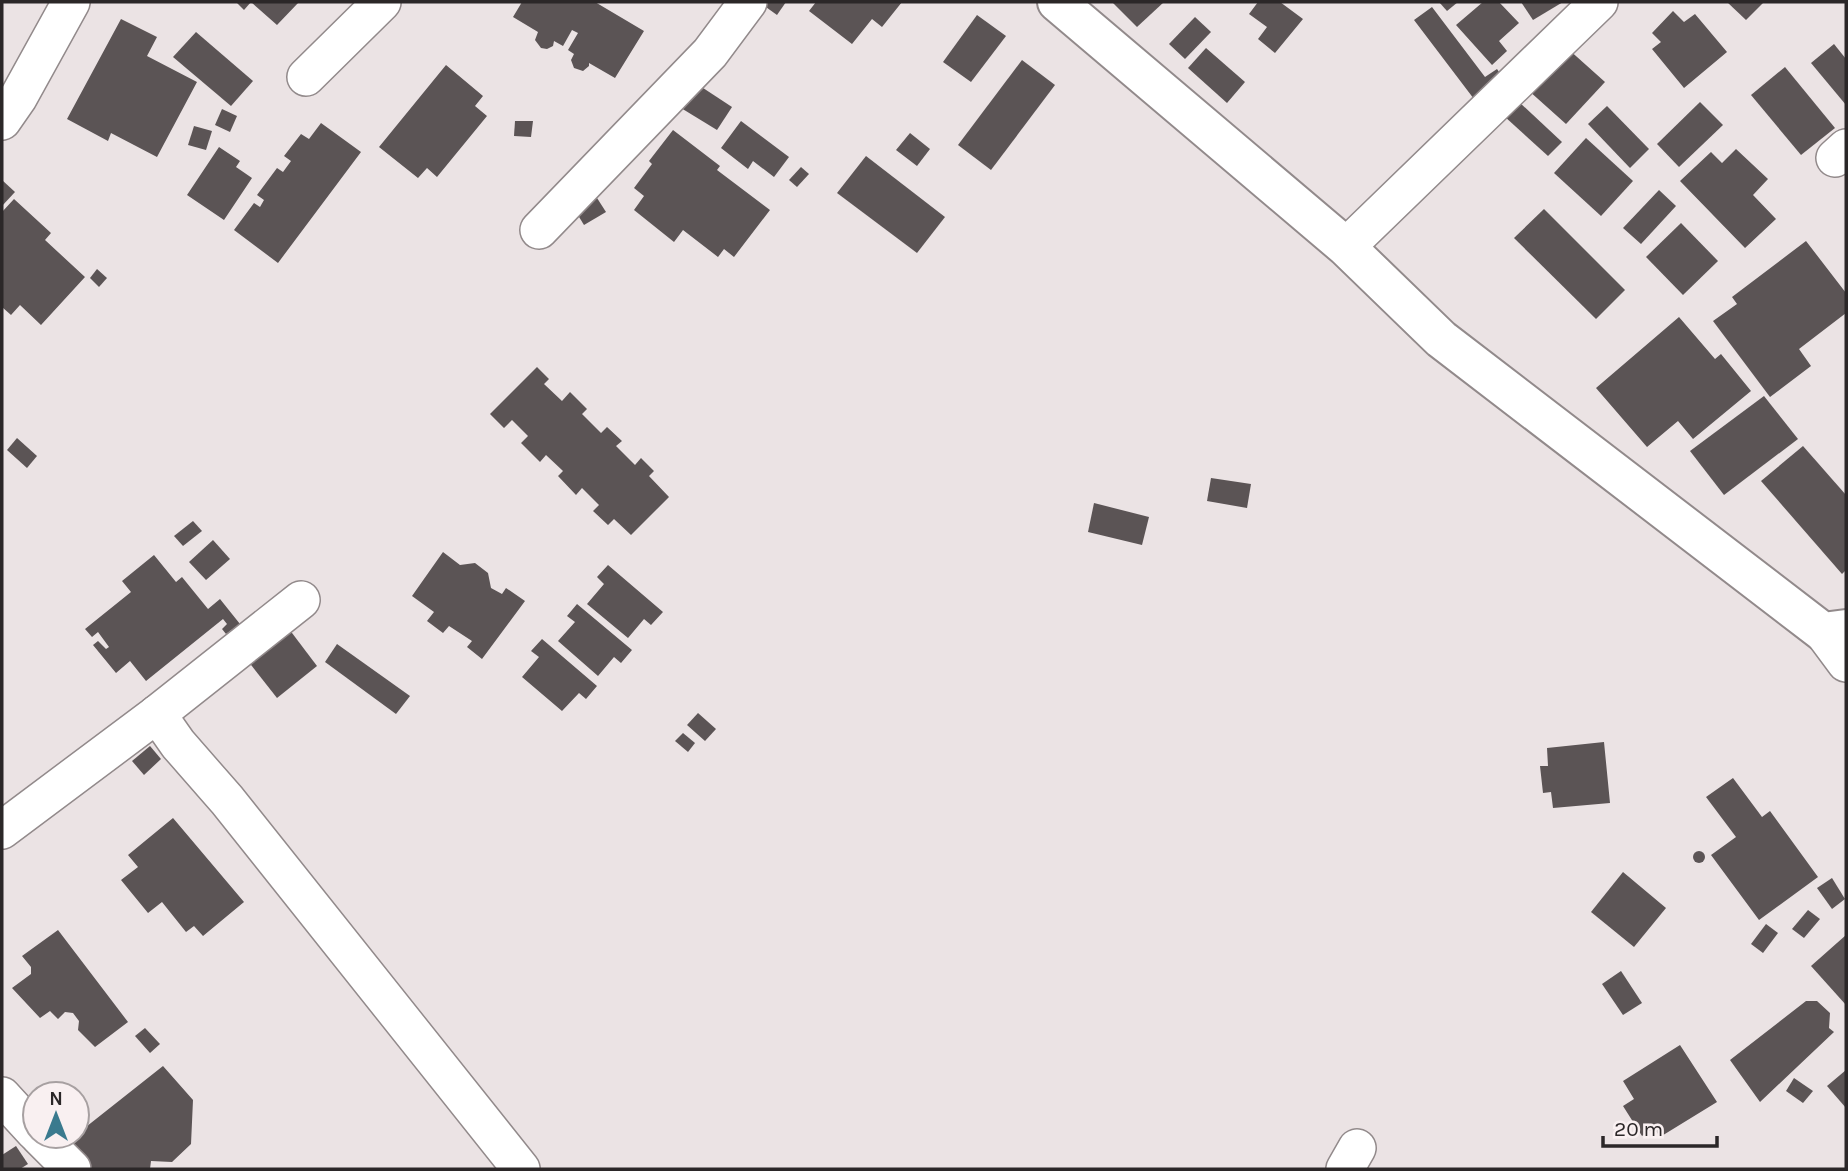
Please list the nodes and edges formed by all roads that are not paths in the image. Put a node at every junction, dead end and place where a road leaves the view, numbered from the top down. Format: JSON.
{"nodes":[{"id":1,"x":71,"y":2,"type":"edge"},
{"id":2,"x":382,"y":2,"type":"edge"},
{"id":3,"x":748,"y":2,"type":"edge"},
{"id":4,"x":1057,"y":2,"type":"edge"},
{"id":5,"x":1599,"y":2,"type":"edge"},
{"id":6,"x":306,"y":77,"type":"dead end"},
{"id":7,"x":2,"y":121,"type":"edge"},
{"id":8,"x":539,"y":230,"type":"dead end"},
{"id":9,"x":1346,"y":247,"type":"junction"},
{"id":10,"x":301,"y":600,"type":"dead end"},
{"id":11,"x":1835,"y":630,"type":"edge"},
{"id":12,"x":1846,"y":663,"type":"edge"},
{"id":13,"x":158,"y":715,"type":"junction"},
{"id":14,"x":2,"y":830,"type":"edge"},
{"id":15,"x":2,"y":1096,"type":"edge"},
{"id":16,"x":21,"y":1117,"type":"edge"},
{"id":17,"x":53,"y":1150,"type":"edge"},
{"id":18,"x":72,"y":1169,"type":"edge"},
{"id":19,"x":521,"y":1169,"type":"edge"}],
"edges":[{"from":1,"to":7,"type":"street"},
{"from":2,"to":6,"type":"street"},
{"from":3,"to":8,"type":"street"},
{"from":4,"to":9,"type":"street"},
{"from":5,"to":9,"type":"street"},
{"from":9,"to":11,"type":"street"},
{"from":10,"to":13,"type":"street"},
{"from":11,"to":12,"type":"street"},
{"from":13,"to":14,"type":"street"},
{"from":13,"to":19,"type":"street"},
{"from":15,"to":16,"type":"street"},
{"from":17,"to":18,"type":"street"}]}
